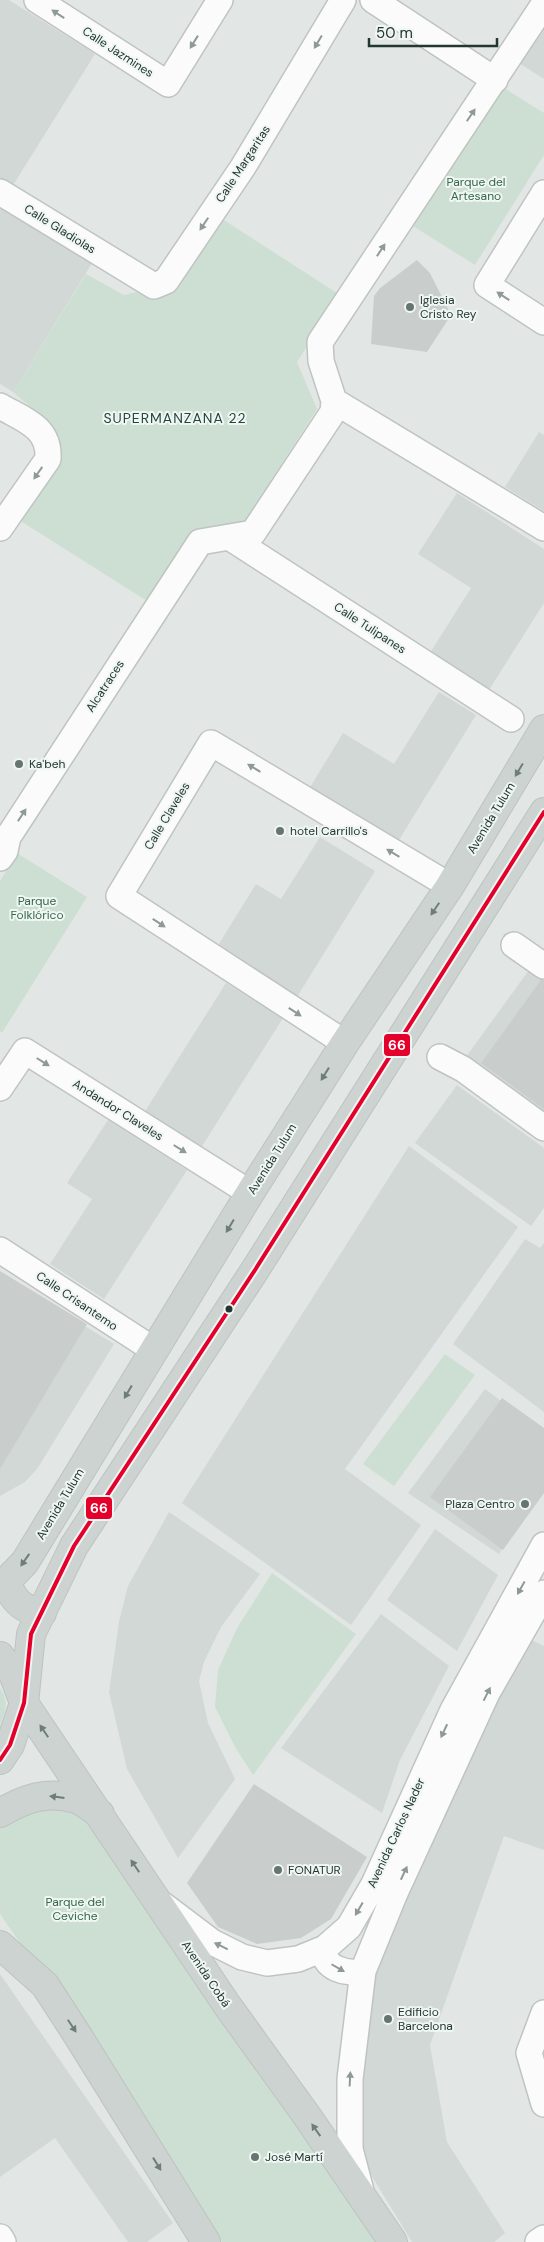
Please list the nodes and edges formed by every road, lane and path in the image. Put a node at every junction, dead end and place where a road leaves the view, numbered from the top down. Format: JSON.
{"nodes":[{"id":1,"x":36,"y":0,"type":"edge"},
{"id":2,"x":220,"y":0,"type":"edge"},
{"id":3,"x":344,"y":0,"type":"edge"},
{"id":4,"x":373,"y":0,"type":"edge"},
{"id":5,"x":544,"y":4,"type":"edge"},
{"id":6,"x":495,"y":80,"type":"junction"},
{"id":7,"x":0,"y":192,"type":"edge"},
{"id":8,"x":544,"y":193,"type":"edge"},
{"id":9,"x":120,"y":265,"type":"joint"},
{"id":10,"x":544,"y":322,"type":"edge"},
{"id":11,"x":334,"y":401,"type":"junction"},
{"id":12,"x":0,"y":406,"type":"edge"},
{"id":13,"x":0,"y":528,"type":"edge"},
{"id":14,"x":544,"y":528,"type":"edge"},
{"id":15,"x":229,"y":537,"type":"junction"},
{"id":16,"x":511,"y":720,"type":"dead end"},
{"id":17,"x":544,"y":729,"type":"edge"},
{"id":18,"x":544,"y":812,"type":"edge"},
{"id":19,"x":3,"y":843,"type":"edge"},
{"id":20,"x":450,"y":886,"type":"junction"},
{"id":21,"x":514,"y":944,"type":"dead end"},
{"id":22,"x":544,"y":966,"type":"edge"},
{"id":23,"x":344,"y":1043,"type":"junction"},
{"id":24,"x":440,"y":1057,"type":"dead end"},
{"id":25,"x":0,"y":1088,"type":"edge"},
{"id":26,"x":544,"y":1128,"type":"edge"},
{"id":27,"x":250,"y":1193,"type":"junction"},
{"id":28,"x":0,"y":1250,"type":"edge"},
{"id":29,"x":154,"y":1350,"type":"junction"},
{"id":30,"x":544,"y":1545,"type":"edge"},
{"id":31,"x":4,"y":1585,"type":"edge"},
{"id":32,"x":540,"y":1608,"type":"edge"},
{"id":33,"x":42,"y":1613,"type":"junction"},
{"id":34,"x":0,"y":1656,"type":"edge"},
{"id":35,"x":24,"y":1703,"type":"junction"},
{"id":36,"x":0,"y":1760,"type":"edge"},
{"id":37,"x":0,"y":1813,"type":"edge"},
{"id":38,"x":101,"y":1814,"type":"junction"},
{"id":39,"x":158,"y":1901,"type":"junction"},
{"id":40,"x":3,"y":1945,"type":"edge"},
{"id":41,"x":325,"y":1948,"type":"junction"},
{"id":42,"x":363,"y":1970,"type":"junction"},
{"id":43,"x":544,"y":2013,"type":"edge"},
{"id":44,"x":537,"y":2052,"type":"edge"},
{"id":45,"x":544,"y":2104,"type":"edge"},
{"id":46,"x":362,"y":2196,"type":"junction"},
{"id":47,"x":0,"y":2237,"type":"edge"},
{"id":48,"x":544,"y":2238,"type":"edge"},
{"id":49,"x":201,"y":2240,"type":"edge"},
{"id":50,"x":3,"y":2242,"type":"edge"},
{"id":51,"x":393,"y":2242,"type":"edge"},
{"id":52,"x":538,"y":2242,"type":"edge"}],
"edges":[{"from":2,"to":1,"type":"street","name":"Calle Jazmines","one_way":true},
{"from":3,"to":9,"type":"street","name":"Calle Margaritas","one_way":true},
{"from":4,"to":6,"type":"street"},
{"from":5,"to":6,"type":"street"},
{"from":11,"to":6,"type":"street","one_way":true},
{"from":7,"to":9,"type":"street","name":"Calle Gladiolas"},
{"from":10,"to":8,"type":"street","one_way":true},
{"from":11,"to":14,"type":"street"},
{"from":11,"to":15,"type":"street","name":"Alcatraces"},
{"from":12,"to":13,"type":"street","one_way":true},
{"from":15,"to":16,"type":"street","name":"Calle Tulipanes"},
{"from":19,"to":15,"type":"street","name":"Alcatraces","one_way":true},
{"from":17,"to":20,"type":"main road","name":"Avenida Tulum","one_way":true},
{"from":18,"to":33,"type":"main road"},
{"from":20,"to":23,"type":"main road","name":"Avenida Tulum","one_way":true},
{"from":20,"to":23,"type":"street","name":"Calle Claveles","one_way":true},
{"from":21,"to":22,"type":"street"},
{"from":23,"to":27,"type":"main road","name":"Avenida Tulum","one_way":true},
{"from":24,"to":26,"type":"street"},
{"from":25,"to":27,"type":"street","name":"Andandor Claveles","one_way":true},
{"from":27,"to":29,"type":"main road","name":"Avenida Tulum","one_way":true},
{"from":28,"to":29,"type":"street","name":"Calle Crisantemo"},
{"from":29,"to":31,"type":"main road","name":"Avenida Tulum","one_way":true},
{"from":30,"to":41,"type":"street","name":"Avenida Carlos Nader","one_way":true},
{"from":31,"to":33,"type":"main road"},
{"from":42,"to":32,"type":"street","name":"Avenida Carlos Nader","one_way":true},
{"from":33,"to":35,"type":"main road"},
{"from":34,"to":35,"type":"main road","name":"Avenida Cobá"},
{"from":35,"to":36,"type":"main road"},
{"from":38,"to":35,"type":"main road","name":"Avenida Cobá","one_way":true},
{"from":38,"to":37,"type":"main road","one_way":true},
{"from":39,"to":38,"type":"main road","name":"Avenida Cobá","one_way":true},
{"from":41,"to":39,"type":"street","name":"Avenida Carlos Nader","one_way":true},
{"from":46,"to":39,"type":"main road","name":"Avenida Cobá","one_way":true},
{"from":40,"to":49,"type":"main road","one_way":true},
{"from":41,"to":42,"type":"street","one_way":true},
{"from":46,"to":42,"type":"street","name":"Avenida Carlos Nader","one_way":true},
{"from":43,"to":44,"type":"street"},
{"from":44,"to":45,"type":"street"},
{"from":46,"to":51,"type":"main road","name":"Avenida Cobá"},
{"from":47,"to":50,"type":"street"},
{"from":48,"to":52,"type":"street"}]}
